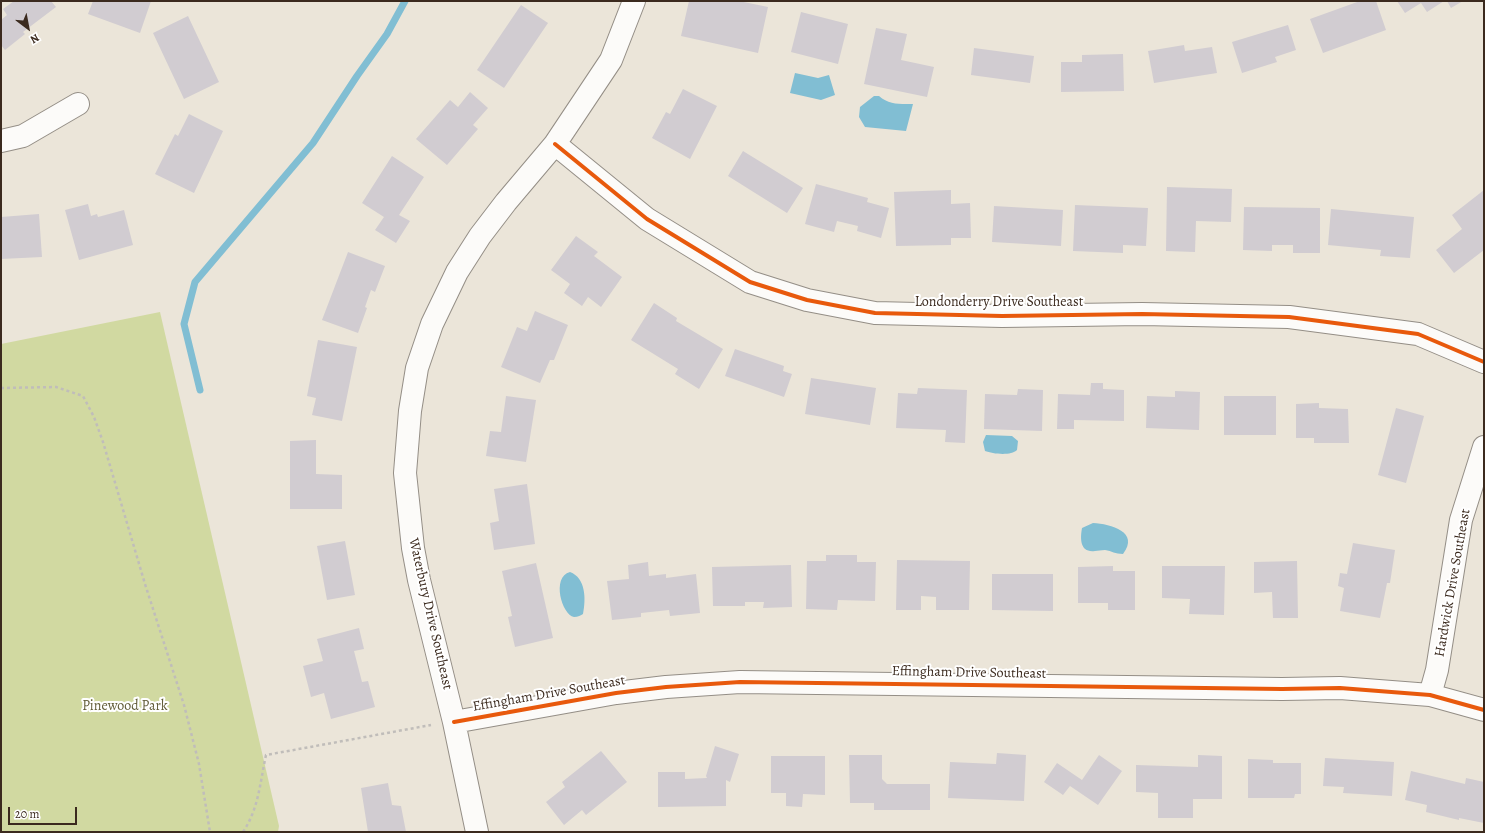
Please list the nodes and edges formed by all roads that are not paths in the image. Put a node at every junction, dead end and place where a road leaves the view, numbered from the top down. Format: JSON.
{"nodes":[{"id":1,"x":634,"y":1,"type":"edge"},
{"id":2,"x":78,"y":104,"type":"dead end"},
{"id":3,"x":1,"y":141,"type":"edge"},
{"id":4,"x":555,"y":144,"type":"junction"},
{"id":5,"x":1484,"y":362,"type":"edge"},
{"id":6,"x":1484,"y":447,"type":"edge"},
{"id":7,"x":1430,"y":695,"type":"junction"},
{"id":8,"x":1484,"y":710,"type":"edge"},
{"id":9,"x":454,"y":722,"type":"junction"},
{"id":10,"x":477,"y":832,"type":"edge"}],
"edges":[{"from":1,"to":4,"type":"street","name":"Waterbury Drive Southeast"},
{"from":2,"to":3,"type":"street"},
{"from":4,"to":5,"type":"street","name":"Londonderry Drive Southeast"},
{"from":4,"to":9,"type":"street","name":"Waterbury Drive Southeast"},
{"from":6,"to":7,"type":"street","name":"Hardwick Drive Southeast"},
{"from":7,"to":8,"type":"street","name":"Effingham Drive Southeast"},
{"from":7,"to":9,"type":"street","name":"Effingham Drive Southeast"},
{"from":9,"to":10,"type":"street","name":"Waterbury Drive Southeast"}]}
